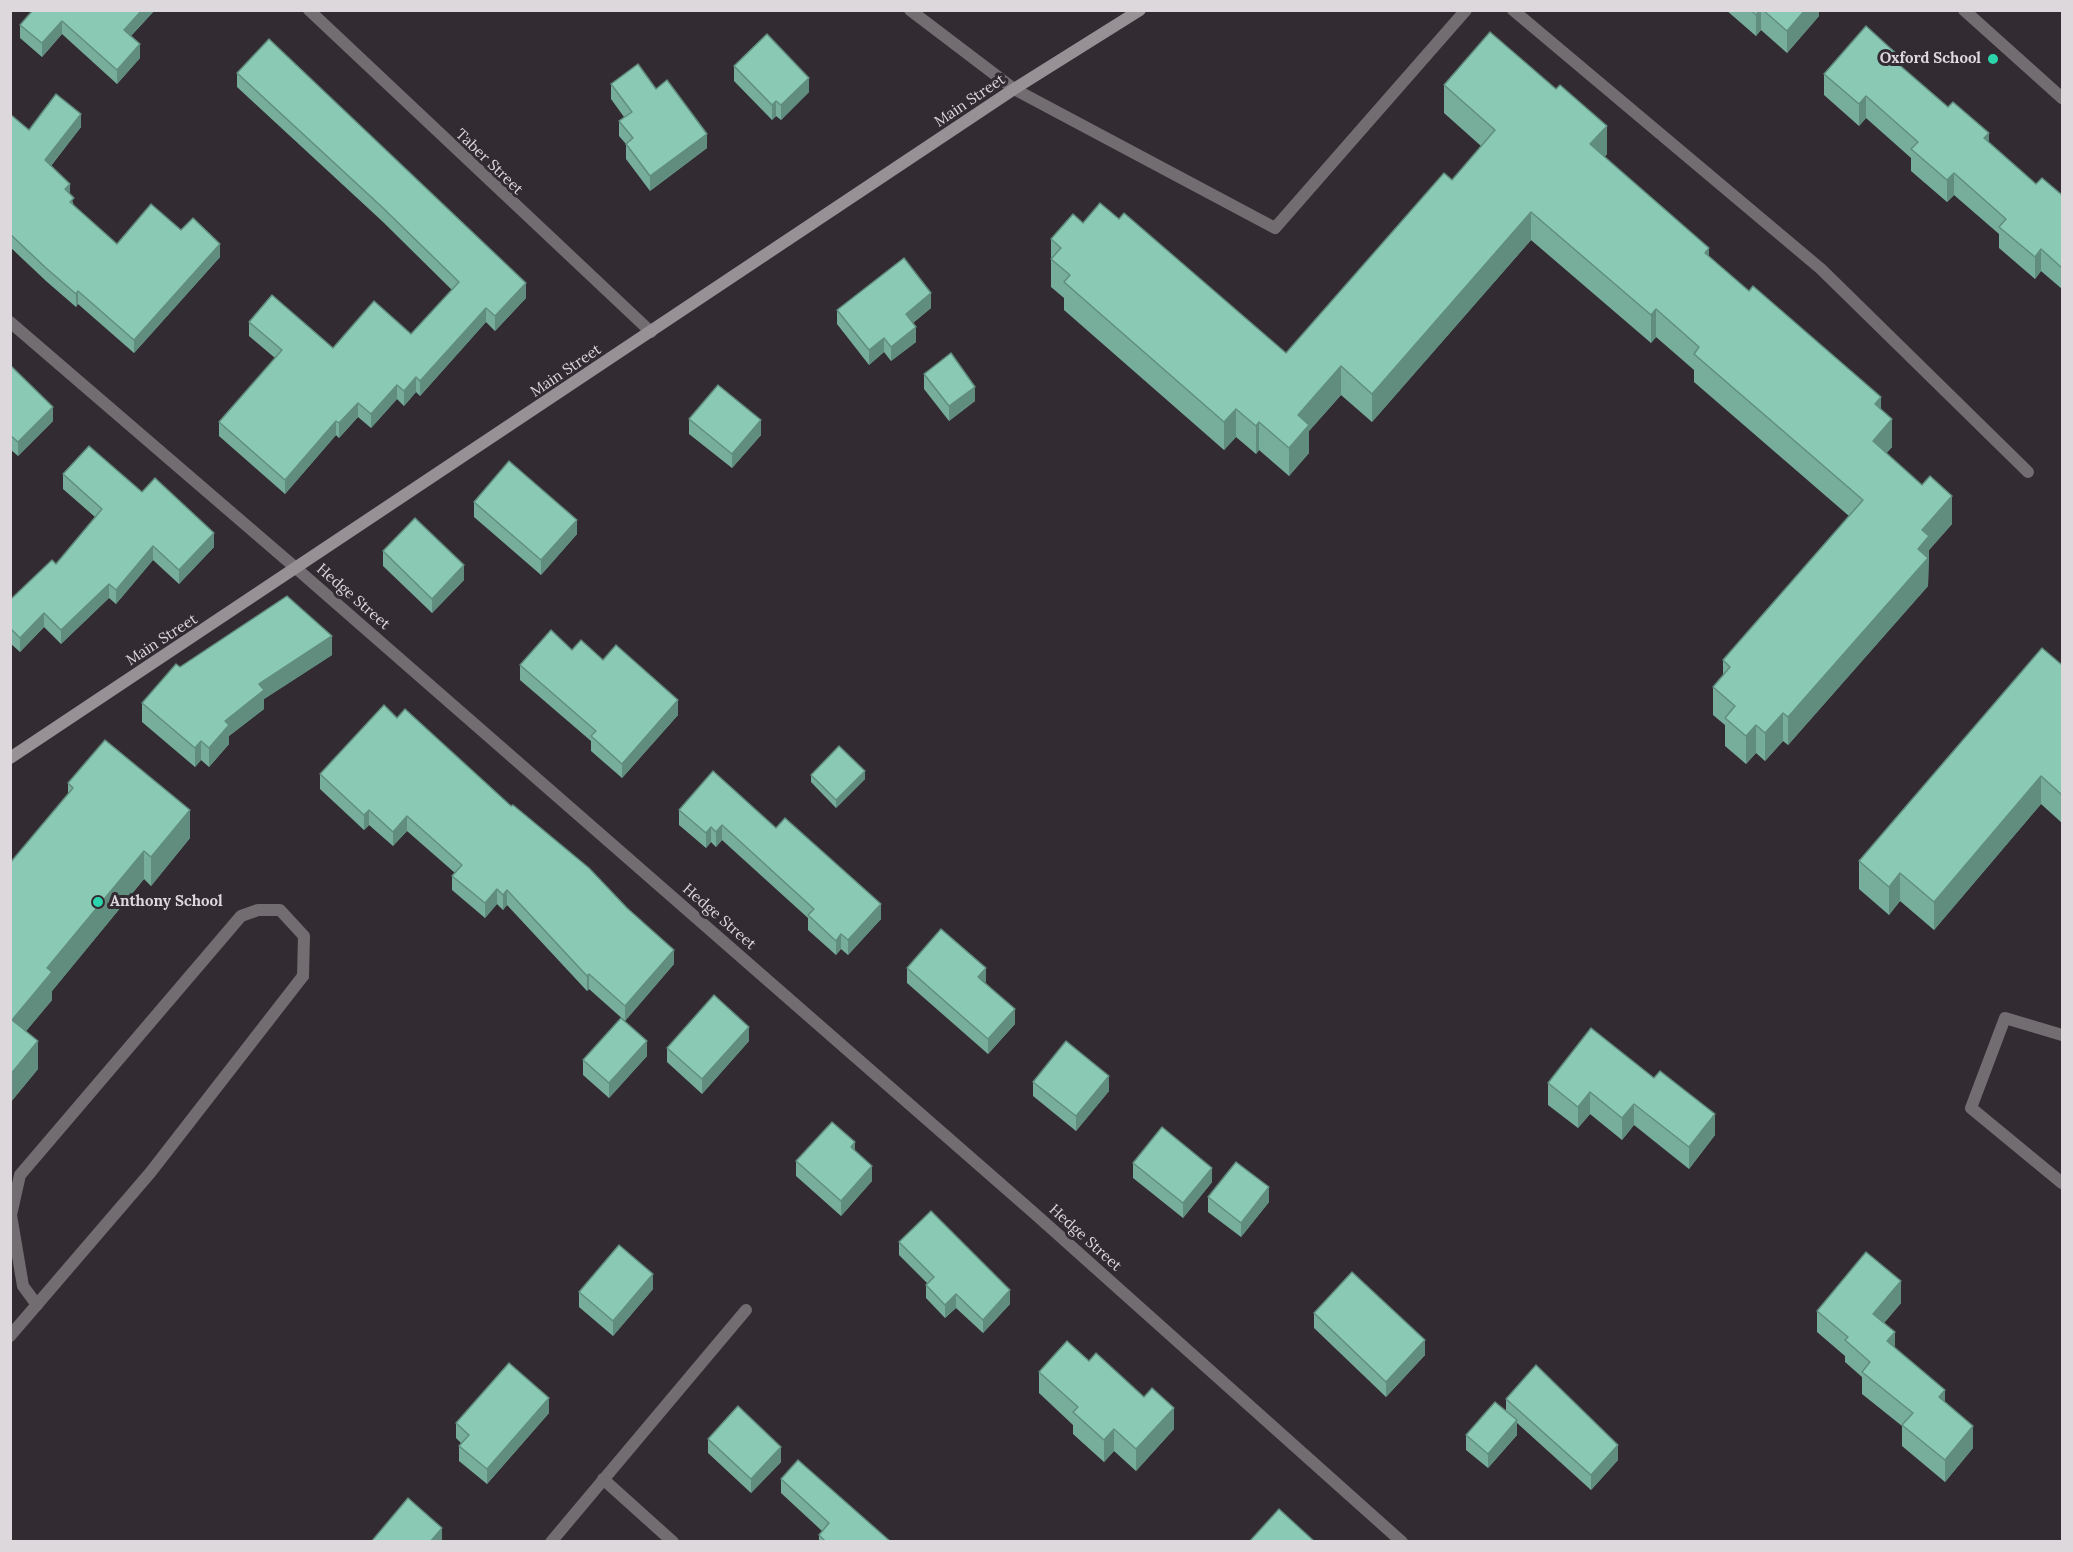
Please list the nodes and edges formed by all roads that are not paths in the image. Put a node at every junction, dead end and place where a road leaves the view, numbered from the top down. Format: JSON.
{"nodes":[{"id":1,"x":309,"y":10,"type":"edge"},
{"id":2,"x":910,"y":10,"type":"edge"},
{"id":3,"x":1140,"y":10,"type":"edge"},
{"id":4,"x":1466,"y":10,"type":"edge"},
{"id":5,"x":1513,"y":10,"type":"edge"},
{"id":6,"x":1964,"y":10,"type":"edge"},
{"id":7,"x":1014,"y":90,"type":"junction"},
{"id":8,"x":2062,"y":98,"type":"edge"},
{"id":9,"x":10,"y":322,"type":"edge"},
{"id":10,"x":651,"y":332,"type":"junction"},
{"id":11,"x":2028,"y":471,"type":"dead end"},
{"id":12,"x":297,"y":569,"type":"junction"},
{"id":13,"x":10,"y":758,"type":"edge"},
{"id":14,"x":2062,"y":1035,"type":"edge"},
{"id":15,"x":2062,"y":1183,"type":"edge"},
{"id":16,"x":37,"y":1305,"type":"junction"},
{"id":17,"x":746,"y":1310,"type":"dead end"},
{"id":18,"x":10,"y":1336,"type":"edge"},
{"id":19,"x":603,"y":1479,"type":"junction"},
{"id":20,"x":551,"y":1542,"type":"edge"},
{"id":21,"x":673,"y":1542,"type":"edge"},
{"id":22,"x":1402,"y":1542,"type":"edge"}],
"edges":[{"from":1,"to":10,"type":"street","name":"Taber Street"},
{"from":2,"to":7,"type":"street"},
{"from":3,"to":7,"type":"main road","name":"Main Street"},
{"from":4,"to":7,"type":"street"},
{"from":5,"to":11,"type":"street"},
{"from":6,"to":8,"type":"street"},
{"from":7,"to":10,"type":"main road","name":"Main Street"},
{"from":9,"to":12,"type":"street","name":"Hedge Street"},
{"from":10,"to":12,"type":"main road","name":"Main Street"},
{"from":12,"to":13,"type":"main road","name":"Main Street"},
{"from":12,"to":22,"type":"street","name":"Hedge Street"},
{"from":14,"to":15,"type":"street"},
{"from":16,"to":16,"type":"street"},
{"from":16,"to":18,"type":"street"},
{"from":17,"to":19,"type":"street"},
{"from":19,"to":20,"type":"street"},
{"from":19,"to":21,"type":"street"}]}
